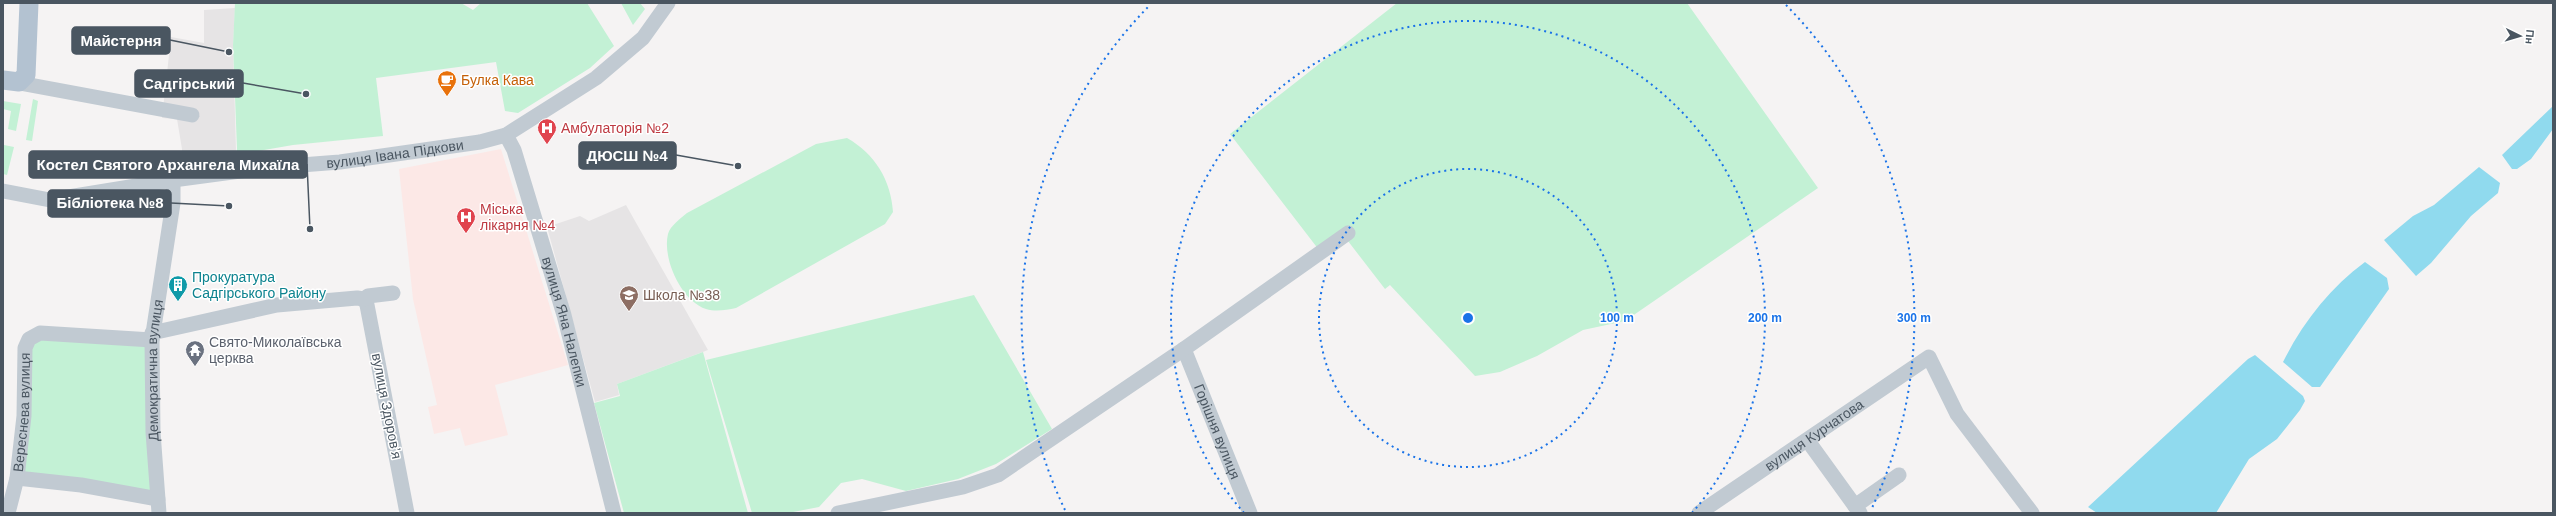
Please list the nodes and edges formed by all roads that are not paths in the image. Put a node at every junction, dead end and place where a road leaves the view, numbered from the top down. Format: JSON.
{"nodes":[{"id":1,"x":29,"y":3,"type":"edge"},
{"id":2,"x":668,"y":3,"type":"edge"},
{"id":3,"x":9,"y":81,"type":"edge"},
{"id":4,"x":192,"y":115,"type":"dead end"},
{"id":5,"x":506,"y":135,"type":"junction"},
{"id":6,"x":173,"y":180,"type":"junction"},
{"id":7,"x":3,"y":191,"type":"edge"},
{"id":8,"x":1348,"y":233,"type":"dead end"},
{"id":9,"x":393,"y":293,"type":"dead end"},
{"id":10,"x":364,"y":299,"type":"junction"},
{"id":11,"x":152,"y":336,"type":"junction"},
{"id":12,"x":1184,"y":349,"type":"junction"},
{"id":13,"x":1808,"y":441,"type":"junction"},
{"id":14,"x":1899,"y":475,"type":"dead end"},
{"id":15,"x":17,"y":478,"type":"junction"},
{"id":16,"x":158,"y":506,"type":"edge"},
{"id":17,"x":1857,"y":509,"type":"edge"},
{"id":18,"x":1706,"y":511,"type":"edge"},
{"id":19,"x":8,"y":513,"type":"edge"},
{"id":20,"x":407,"y":513,"type":"edge"},
{"id":21,"x":614,"y":513,"type":"edge"},
{"id":22,"x":838,"y":513,"type":"edge"},
{"id":23,"x":1250,"y":513,"type":"edge"},
{"id":24,"x":2032,"y":513,"type":"edge"}],
"edges":[{"from":1,"to":3,"type":"main road"},
{"from":2,"to":5,"type":"street","name":"вулиця Івана Підкови"},
{"from":3,"to":4,"type":"street"},
{"from":5,"to":6,"type":"street","name":"вулиця Івана Підкови"},
{"from":5,"to":21,"type":"street","name":"вулиця Яна Налепки"},
{"from":6,"to":7,"type":"street","name":"вулиця Івана Підкови"},
{"from":6,"to":11,"type":"street","name":"Демократична вулиця"},
{"from":8,"to":12,"type":"street"},
{"from":9,"to":10,"type":"street","name":"Вереснева вулиця"},
{"from":10,"to":11,"type":"street","name":"Вереснева вулиця"},
{"from":10,"to":20,"type":"street","name":"вулиця Здоровʼя"},
{"from":11,"to":15,"type":"street","name":"Вереснева вулиця"},
{"from":11,"to":16,"type":"street","name":"Демократична вулиця"},
{"from":12,"to":22,"type":"street"},
{"from":12,"to":23,"type":"street","name":"Горішня вулиця"},
{"from":13,"to":17,"type":"street"},
{"from":13,"to":18,"type":"street","name":"вулиця Курчатова"},
{"from":13,"to":24,"type":"street","name":"вулиця Курчатова"},
{"from":14,"to":17,"type":"street"},
{"from":15,"to":16,"type":"street"},
{"from":15,"to":19,"type":"street","name":"Вереснева вулиця"}]}
